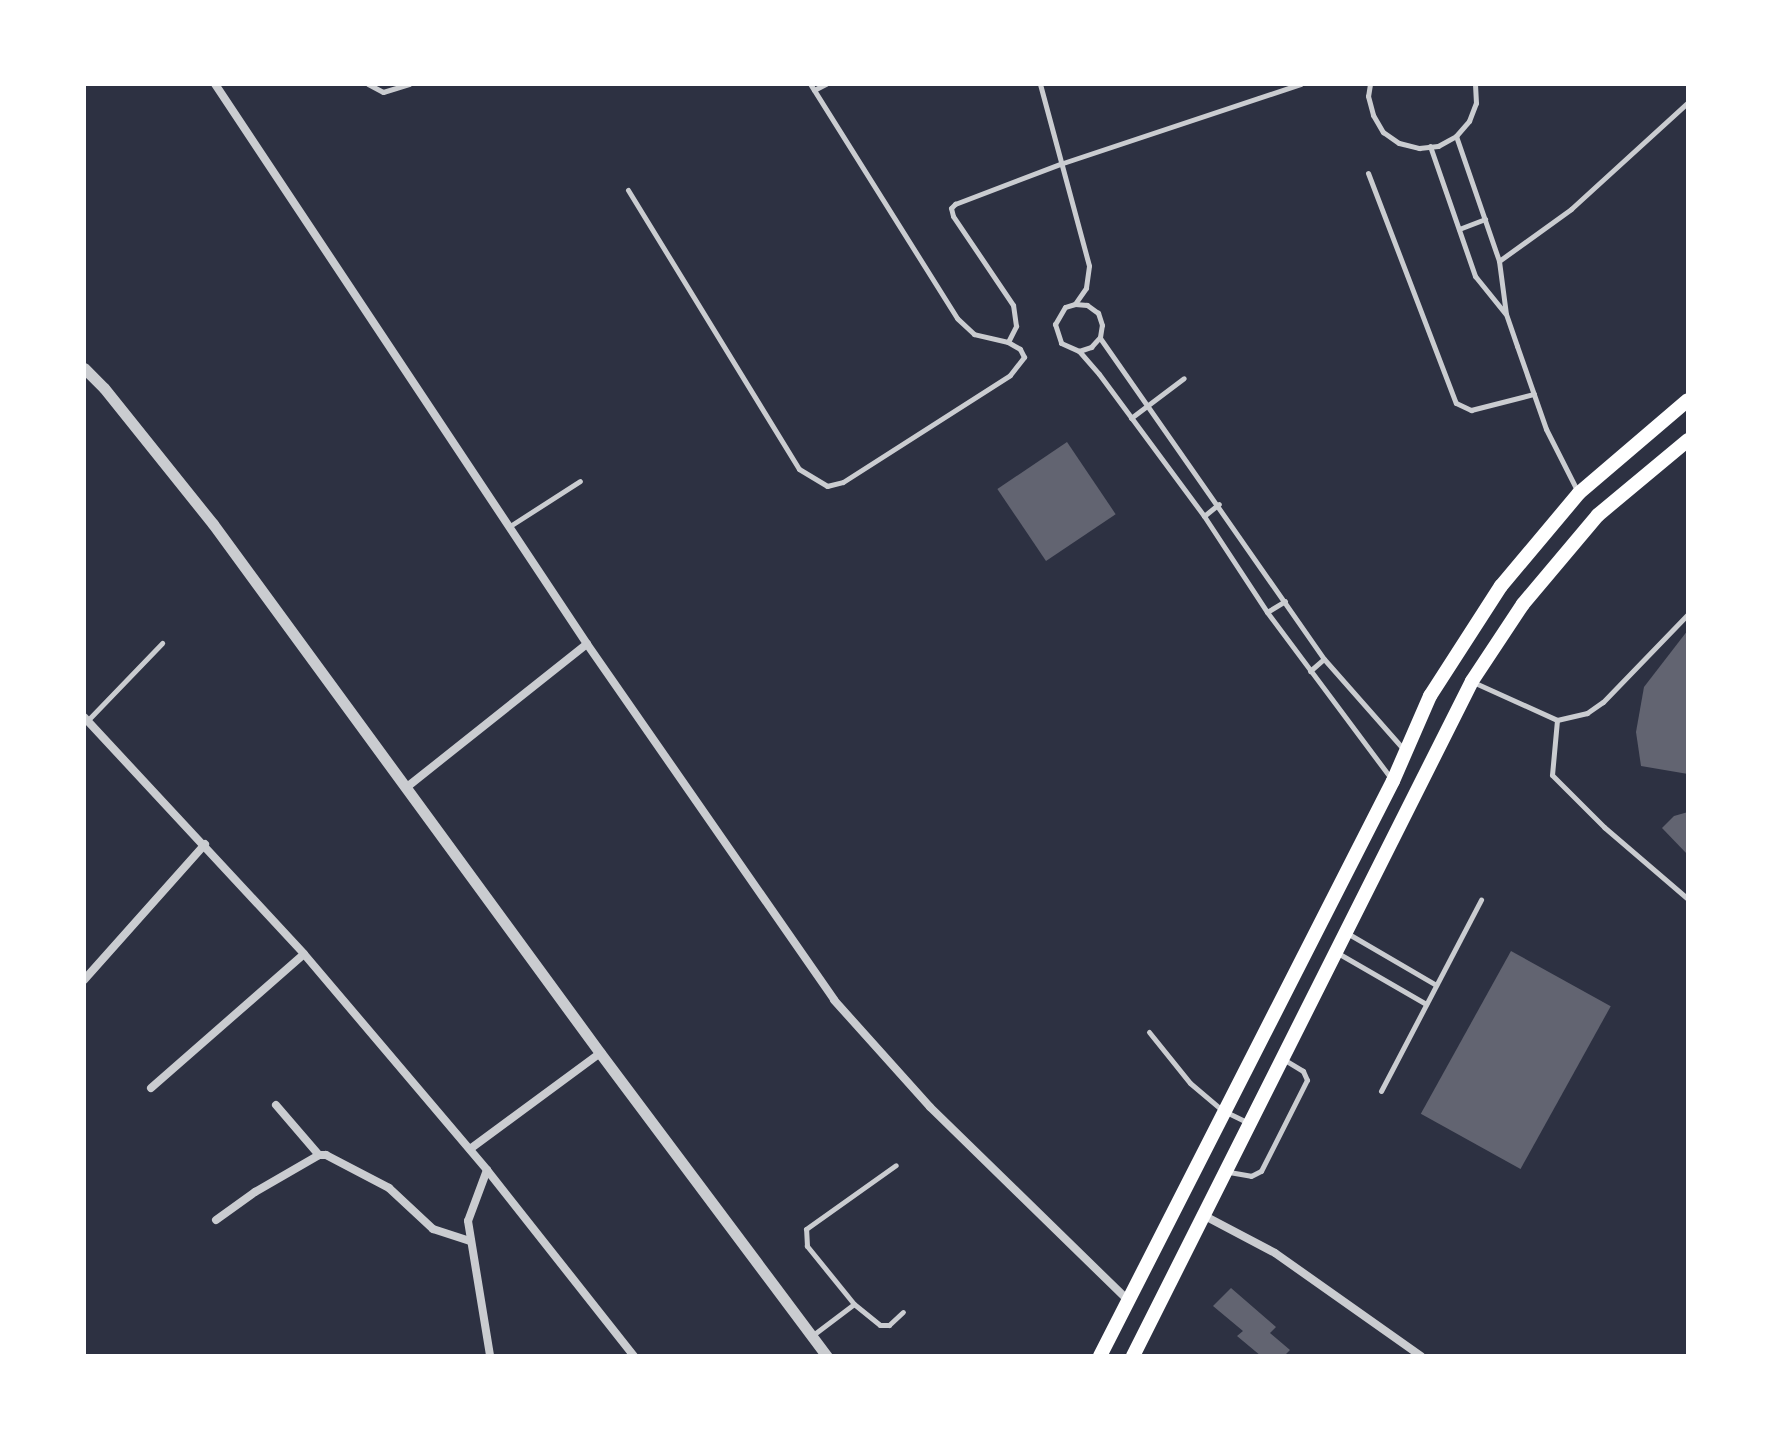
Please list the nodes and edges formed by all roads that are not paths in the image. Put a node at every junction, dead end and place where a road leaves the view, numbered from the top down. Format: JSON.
{"nodes":[{"id":1,"x":215,"y":84,"type":"edge"},
{"id":2,"x":368,"y":84,"type":"edge"},
{"id":3,"x":409,"y":84,"type":"edge"},
{"id":4,"x":826,"y":84,"type":"edge"},
{"id":5,"x":1040,"y":84,"type":"edge"},
{"id":6,"x":1301,"y":84,"type":"edge"},
{"id":7,"x":1370,"y":84,"type":"edge"},
{"id":8,"x":1475,"y":84,"type":"edge"},
{"id":9,"x":812,"y":87,"type":"edge"},
{"id":10,"x":1688,"y":102,"type":"edge"},
{"id":11,"x":1456,"y":136,"type":"junction"},
{"id":12,"x":1430,"y":146,"type":"junction"},
{"id":13,"x":1060,"y":164,"type":"junction"},
{"id":14,"x":1368,"y":173,"type":"dead end"},
{"id":15,"x":628,"y":190,"type":"dead end"},
{"id":16,"x":1485,"y":219,"type":"junction"},
{"id":17,"x":1459,"y":229,"type":"junction"},
{"id":18,"x":1499,"y":261,"type":"junction"},
{"id":19,"x":1075,"y":304,"type":"junction"},
{"id":20,"x":1506,"y":314,"type":"junction"},
{"id":21,"x":1100,"y":337,"type":"junction"},
{"id":22,"x":1008,"y":342,"type":"junction"},
{"id":23,"x":1079,"y":351,"type":"junction"},
{"id":24,"x":84,"y":368,"type":"edge"},
{"id":25,"x":1184,"y":378,"type":"dead end"},
{"id":26,"x":1534,"y":394,"type":"junction"},
{"id":27,"x":1688,"y":400,"type":"edge"},
{"id":28,"x":1147,"y":406,"type":"junction"},
{"id":29,"x":1131,"y":418,"type":"junction"},
{"id":30,"x":1688,"y":440,"type":"edge"},
{"id":31,"x":580,"y":481,"type":"dead end"},
{"id":32,"x":1579,"y":493,"type":"junction"},
{"id":33,"x":1219,"y":504,"type":"junction"},
{"id":34,"x":1598,"y":515,"type":"junction"},
{"id":35,"x":1204,"y":516,"type":"junction"},
{"id":36,"x":509,"y":527,"type":"junction"},
{"id":37,"x":1285,"y":601,"type":"junction"},
{"id":38,"x":1267,"y":612,"type":"junction"},
{"id":39,"x":1688,"y":614,"type":"edge"},
{"id":40,"x":162,"y":643,"type":"dead end"},
{"id":41,"x":587,"y":644,"type":"junction"},
{"id":42,"x":1324,"y":659,"type":"junction"},
{"id":43,"x":1310,"y":671,"type":"junction"},
{"id":44,"x":1472,"y":681,"type":"junction"},
{"id":45,"x":1557,"y":720,"type":"junction"},
{"id":46,"x":85,"y":721,"type":"edge"},
{"id":47,"x":1406,"y":751,"type":"junction"},
{"id":48,"x":1393,"y":781,"type":"junction"},
{"id":49,"x":407,"y":787,"type":"junction"},
{"id":50,"x":205,"y":844,"type":"junction"},
{"id":51,"x":1688,"y":899,"type":"edge"},
{"id":52,"x":1481,"y":900,"type":"dead end"},
{"id":53,"x":1345,"y":932,"type":"junction"},
{"id":54,"x":1335,"y":952,"type":"junction"},
{"id":55,"x":304,"y":954,"type":"junction"},
{"id":56,"x":84,"y":980,"type":"edge"},
{"id":57,"x":1436,"y":985,"type":"junction"},
{"id":58,"x":1426,"y":1004,"type":"junction"},
{"id":59,"x":1149,"y":1032,"type":"dead end"},
{"id":60,"x":600,"y":1053,"type":"junction"},
{"id":61,"x":1282,"y":1058,"type":"junction"},
{"id":62,"x":151,"y":1088,"type":"dead end"},
{"id":63,"x":1381,"y":1091,"type":"dead end"},
{"id":64,"x":276,"y":1105,"type":"dead end"},
{"id":65,"x":1222,"y":1110,"type":"junction"},
{"id":66,"x":1249,"y":1124,"type":"junction"},
{"id":67,"x":470,"y":1149,"type":"junction"},
{"id":68,"x":319,"y":1155,"type":"junction"},
{"id":69,"x":896,"y":1165,"type":"dead end"},
{"id":70,"x":487,"y":1170,"type":"junction"},
{"id":71,"x":1226,"y":1171,"type":"junction"},
{"id":72,"x":1203,"y":1215,"type":"junction"},
{"id":73,"x":216,"y":1220,"type":"dead end"},
{"id":74,"x":469,"y":1241,"type":"junction"},
{"id":75,"x":1129,"y":1301,"type":"junction"},
{"id":76,"x":854,"y":1304,"type":"junction"},
{"id":77,"x":903,"y":1312,"type":"dead end"},
{"id":78,"x":812,"y":1336,"type":"junction"},
{"id":79,"x":1135,"y":1355,"type":"edge"},
{"id":80,"x":490,"y":1356,"type":"edge"},
{"id":81,"x":634,"y":1356,"type":"edge"},
{"id":82,"x":827,"y":1356,"type":"edge"},
{"id":83,"x":1100,"y":1356,"type":"edge"},
{"id":84,"x":1421,"y":1356,"type":"edge"}],
"edges":[{"from":1,"to":36,"type":"street"},
{"from":2,"to":3,"type":"lane"},
{"from":4,"to":9,"type":"lane"},
{"from":5,"to":13,"type":"lane"},
{"from":6,"to":13,"type":"lane"},
{"from":7,"to":12,"type":"lane"},
{"from":8,"to":11,"type":"lane"},
{"from":9,"to":22,"type":"lane"},
{"from":10,"to":18,"type":"lane"},
{"from":11,"to":12,"type":"lane"},
{"from":11,"to":16,"type":"lane"},
{"from":12,"to":17,"type":"lane"},
{"from":13,"to":19,"type":"lane"},
{"from":13,"to":22,"type":"lane"},
{"from":14,"to":26,"type":"lane"},
{"from":15,"to":22,"type":"lane"},
{"from":16,"to":17,"type":"lane"},
{"from":16,"to":18,"type":"lane"},
{"from":17,"to":20,"type":"lane"},
{"from":18,"to":20,"type":"lane"},
{"from":19,"to":21,"type":"lane"},
{"from":19,"to":23,"type":"lane"},
{"from":20,"to":26,"type":"lane"},
{"from":21,"to":23,"type":"lane"},
{"from":21,"to":28,"type":"lane"},
{"from":23,"to":29,"type":"lane"},
{"from":24,"to":49,"type":"street"},
{"from":25,"to":28,"type":"lane"},
{"from":26,"to":32,"type":"lane"},
{"from":27,"to":32,"type":"main road"},
{"from":28,"to":29,"type":"lane"},
{"from":28,"to":33,"type":"lane"},
{"from":29,"to":35,"type":"lane"},
{"from":30,"to":34,"type":"main road"},
{"from":31,"to":36,"type":"lane"},
{"from":32,"to":34,"type":"main road"},
{"from":32,"to":47,"type":"main road"},
{"from":33,"to":35,"type":"lane"},
{"from":33,"to":37,"type":"lane"},
{"from":34,"to":44,"type":"main road"},
{"from":35,"to":38,"type":"lane"},
{"from":36,"to":41,"type":"street"},
{"from":37,"to":38,"type":"lane"},
{"from":37,"to":42,"type":"lane"},
{"from":38,"to":43,"type":"lane"},
{"from":39,"to":45,"type":"lane"},
{"from":40,"to":46,"type":"lane"},
{"from":41,"to":49,"type":"street"},
{"from":41,"to":75,"type":"street"},
{"from":42,"to":43,"type":"lane"},
{"from":42,"to":47,"type":"lane"},
{"from":43,"to":48,"type":"lane"},
{"from":44,"to":45,"type":"lane"},
{"from":44,"to":53,"type":"main road"},
{"from":45,"to":51,"type":"lane"},
{"from":46,"to":50,"type":"street"},
{"from":47,"to":48,"type":"main road"},
{"from":48,"to":65,"type":"main road"},
{"from":49,"to":60,"type":"street"},
{"from":50,"to":55,"type":"street"},
{"from":50,"to":56,"type":"street"},
{"from":52,"to":57,"type":"lane"},
{"from":53,"to":54,"type":"main road"},
{"from":53,"to":57,"type":"lane"},
{"from":54,"to":58,"type":"lane"},
{"from":54,"to":61,"type":"main road"},
{"from":55,"to":62,"type":"street"},
{"from":55,"to":67,"type":"street"},
{"from":57,"to":58,"type":"lane"},
{"from":58,"to":63,"type":"lane"},
{"from":59,"to":65,"type":"lane"},
{"from":60,"to":67,"type":"street"},
{"from":60,"to":78,"type":"street"},
{"from":61,"to":66,"type":"main road"},
{"from":61,"to":71,"type":"lane"},
{"from":64,"to":68,"type":"street"},
{"from":65,"to":66,"type":"lane"},
{"from":65,"to":75,"type":"main road"},
{"from":66,"to":71,"type":"main road"},
{"from":67,"to":70,"type":"street"},
{"from":68,"to":73,"type":"street"},
{"from":68,"to":74,"type":"street"},
{"from":69,"to":76,"type":"lane"},
{"from":70,"to":74,"type":"street"},
{"from":70,"to":81,"type":"street"},
{"from":71,"to":72,"type":"main road"},
{"from":72,"to":79,"type":"main road"},
{"from":72,"to":84,"type":"street"},
{"from":74,"to":80,"type":"street"},
{"from":75,"to":83,"type":"main road"},
{"from":76,"to":77,"type":"lane"},
{"from":76,"to":78,"type":"lane"},
{"from":78,"to":82,"type":"street"}]}
